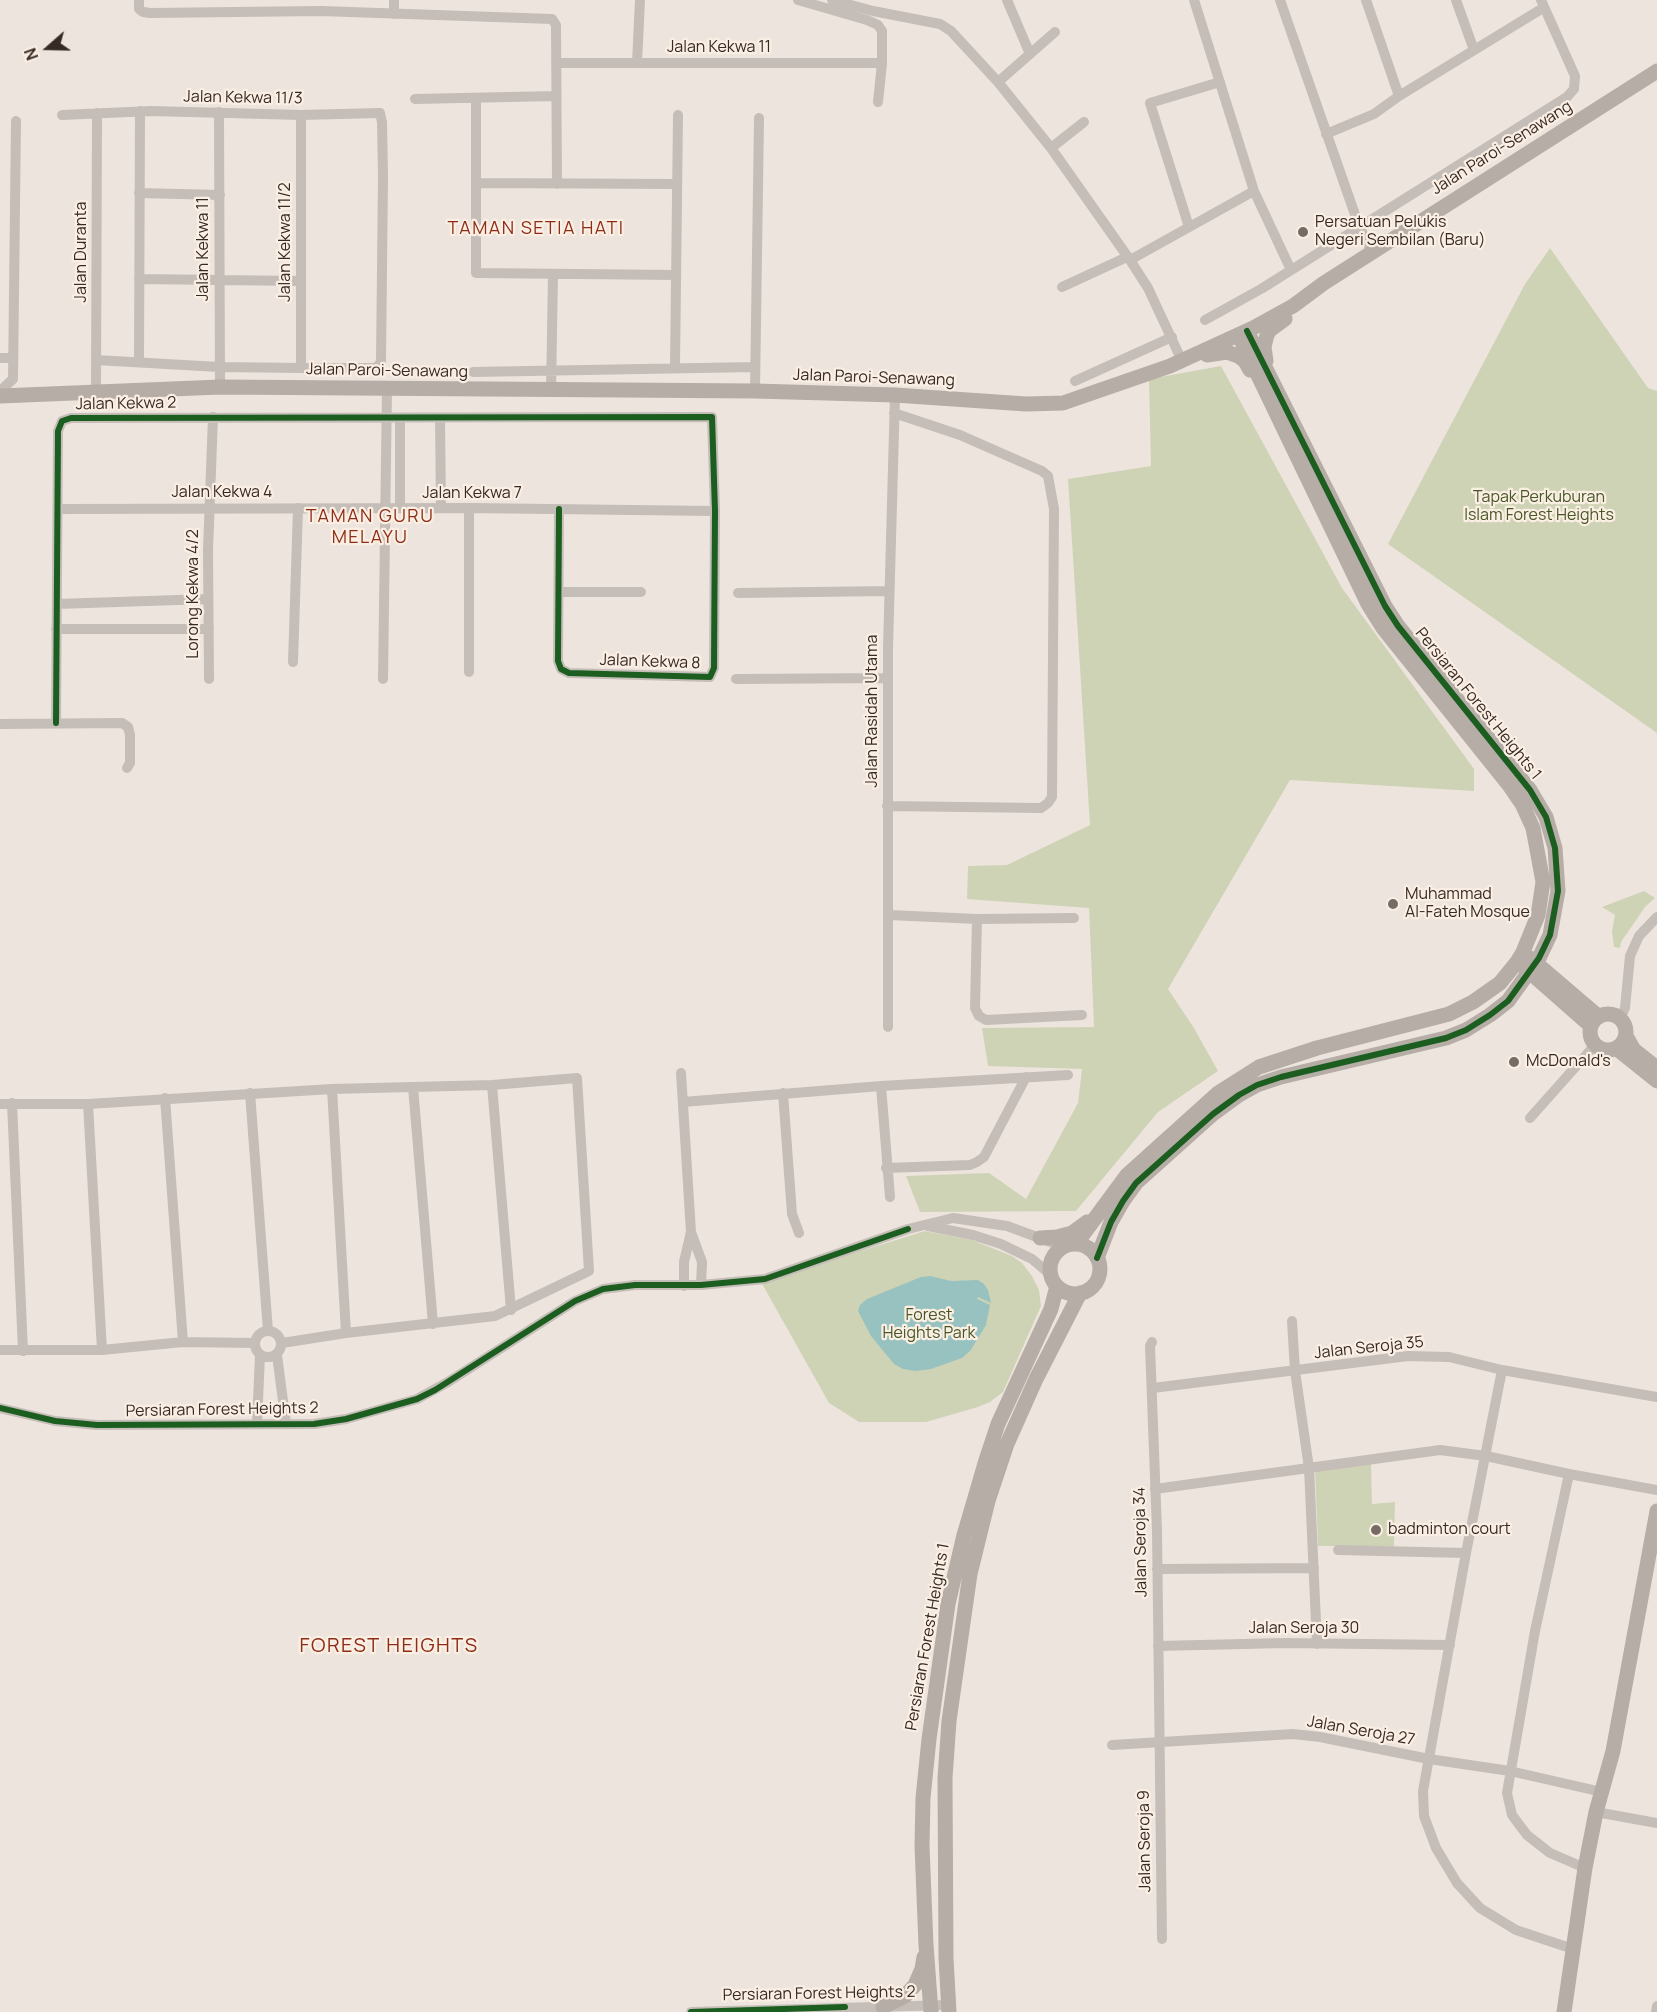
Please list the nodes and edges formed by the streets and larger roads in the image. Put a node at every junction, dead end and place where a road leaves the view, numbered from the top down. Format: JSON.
{"nodes":[{"id":1,"x":394,"y":0,"type":"edge"},
{"id":2,"x":640,"y":0,"type":"edge"},
{"id":3,"x":798,"y":0,"type":"edge"},
{"id":4,"x":832,"y":0,"type":"edge"},
{"id":5,"x":1007,"y":0,"type":"edge"},
{"id":6,"x":1194,"y":0,"type":"edge"},
{"id":7,"x":1280,"y":0,"type":"edge"},
{"id":8,"x":1366,"y":0,"type":"edge"},
{"id":9,"x":1456,"y":0,"type":"edge"},
{"id":10,"x":139,"y":4,"type":"edge"},
{"id":11,"x":862,"y":4,"type":"edge"},
{"id":12,"x":1542,"y":4,"type":"edge"},
{"id":13,"x":321,"y":5,"type":"edge"},
{"id":14,"x":875,"y":5,"type":"edge"},
{"id":15,"x":394,"y":14,"type":"junction"},
{"id":16,"x":1055,"y":32,"type":"dead end"},
{"id":17,"x":1474,"y":50,"type":"junction"},
{"id":18,"x":1030,"y":54,"type":"junction"},
{"id":19,"x":556,"y":63,"type":"junction"},
{"id":20,"x":638,"y":63,"type":"junction"},
{"id":21,"x":882,"y":63,"type":"junction"},
{"id":22,"x":1657,"y":72,"type":"edge"},
{"id":23,"x":998,"y":82,"type":"junction"},
{"id":24,"x":1220,"y":82,"type":"junction"},
{"id":25,"x":556,"y":96,"type":"junction"},
{"id":26,"x":1400,"y":96,"type":"junction"},
{"id":27,"x":476,"y":98,"type":"junction"},
{"id":28,"x":415,"y":99,"type":"dead end"},
{"id":29,"x":878,"y":102,"type":"dead end"},
{"id":30,"x":140,"y":111,"type":"junction"},
{"id":31,"x":219,"y":112,"type":"junction"},
{"id":32,"x":97,"y":113,"type":"junction"},
{"id":33,"x":301,"y":115,"type":"junction"},
{"id":34,"x":678,"y":115,"type":"dead end"},
{"id":35,"x":62,"y":116,"type":"dead end"},
{"id":36,"x":759,"y":118,"type":"dead end"},
{"id":37,"x":15,"y":121,"type":"dead end"},
{"id":38,"x":1084,"y":122,"type":"dead end"},
{"id":39,"x":1326,"y":134,"type":"junction"},
{"id":40,"x":1051,"y":148,"type":"junction"},
{"id":41,"x":476,"y":183,"type":"junction"},
{"id":42,"x":557,"y":184,"type":"junction"},
{"id":43,"x":677,"y":184,"type":"junction"},
{"id":44,"x":1254,"y":191,"type":"junction"},
{"id":45,"x":140,"y":194,"type":"junction"},
{"id":46,"x":220,"y":195,"type":"junction"},
{"id":47,"x":1359,"y":226,"type":"junction"},
{"id":48,"x":1190,"y":227,"type":"junction"},
{"id":49,"x":1372,"y":252,"type":"junction"},
{"id":50,"x":1129,"y":259,"type":"junction"},
{"id":51,"x":1292,"y":270,"type":"junction"},
{"id":52,"x":553,"y":274,"type":"junction"},
{"id":53,"x":676,"y":276,"type":"junction"},
{"id":54,"x":139,"y":279,"type":"junction"},
{"id":55,"x":219,"y":280,"type":"junction"},
{"id":56,"x":301,"y":281,"type":"junction"},
{"id":57,"x":1324,"y":282,"type":"junction"},
{"id":58,"x":1062,"y":287,"type":"dead end"},
{"id":59,"x":1205,"y":320,"type":"dead end"},
{"id":60,"x":1243,"y":333,"type":"junction"},
{"id":61,"x":1172,"y":337,"type":"junction"},
{"id":62,"x":0,"y":358,"type":"edge"},
{"id":63,"x":13,"y":358,"type":"junction"},
{"id":64,"x":96,"y":360,"type":"junction"},
{"id":65,"x":139,"y":362,"type":"junction"},
{"id":66,"x":1176,"y":363,"type":"junction"},
{"id":67,"x":219,"y":367,"type":"junction"},
{"id":68,"x":755,"y":367,"type":"junction"},
{"id":69,"x":301,"y":368,"type":"junction"},
{"id":70,"x":675,"y":368,"type":"junction"},
{"id":71,"x":551,"y":371,"type":"junction"},
{"id":72,"x":473,"y":372,"type":"dead end"},
{"id":73,"x":1270,"y":375,"type":"junction"},
{"id":74,"x":13,"y":379,"type":"junction"},
{"id":75,"x":1075,"y":381,"type":"dead end"},
{"id":76,"x":220,"y":387,"type":"junction"},
{"id":77,"x":387,"y":389,"type":"junction"},
{"id":78,"x":551,"y":390,"type":"junction"},
{"id":79,"x":0,"y":391,"type":"edge"},
{"id":80,"x":96,"y":391,"type":"junction"},
{"id":81,"x":755,"y":391,"type":"junction"},
{"id":82,"x":38,"y":394,"type":"junction"},
{"id":83,"x":895,"y":395,"type":"junction"},
{"id":84,"x":0,"y":396,"type":"edge"},
{"id":85,"x":1270,"y":403,"type":"junction"},
{"id":86,"x":894,"y":413,"type":"junction"},
{"id":87,"x":213,"y":417,"type":"junction"},
{"id":88,"x":712,"y":417,"type":"joint"},
{"id":89,"x":386,"y":418,"type":"junction"},
{"id":90,"x":400,"y":418,"type":"junction"},
{"id":91,"x":440,"y":418,"type":"junction"},
{"id":92,"x":58,"y":508,"type":"junction"},
{"id":93,"x":298,"y":508,"type":"junction"},
{"id":94,"x":386,"y":508,"type":"junction"},
{"id":95,"x":400,"y":508,"type":"junction"},
{"id":96,"x":441,"y":508,"type":"junction"},
{"id":97,"x":469,"y":508,"type":"junction"},
{"id":98,"x":210,"y":509,"type":"junction"},
{"id":99,"x":559,"y":509,"type":"junction"},
{"id":100,"x":715,"y":511,"type":"junction"},
{"id":101,"x":889,"y":591,"type":"junction"},
{"id":102,"x":559,"y":592,"type":"junction"},
{"id":103,"x":641,"y":592,"type":"dead end"},
{"id":104,"x":738,"y":593,"type":"dead end"},
{"id":105,"x":208,"y":599,"type":"junction"},
{"id":106,"x":57,"y":604,"type":"junction"},
{"id":107,"x":56,"y":629,"type":"junction"},
{"id":108,"x":209,"y":629,"type":"junction"},
{"id":109,"x":293,"y":662,"type":"dead end"},
{"id":110,"x":469,"y":672,"type":"dead end"},
{"id":111,"x":383,"y":678,"type":"dead end"},
{"id":112,"x":888,"y":678,"type":"junction"},
{"id":113,"x":209,"y":679,"type":"dead end"},
{"id":114,"x":736,"y":679,"type":"dead end"},
{"id":115,"x":56,"y":723,"type":"junction"},
{"id":116,"x":0,"y":724,"type":"edge"},
{"id":117,"x":127,"y":768,"type":"dead end"},
{"id":118,"x":887,"y":806,"type":"junction"},
{"id":119,"x":889,"y":915,"type":"junction"},
{"id":120,"x":1657,"y":917,"type":"edge"},
{"id":121,"x":1074,"y":918,"type":"dead end"},
{"id":122,"x":977,"y":919,"type":"junction"},
{"id":123,"x":1520,"y":957,"type":"junction"},
{"id":124,"x":1533,"y":968,"type":"junction"},
{"id":125,"x":1082,"y":1015,"type":"dead end"},
{"id":126,"x":1620,"y":1019,"type":"junction"},
{"id":127,"x":1595,"y":1021,"type":"junction"},
{"id":128,"x":888,"y":1027,"type":"dead end"},
{"id":129,"x":1626,"y":1036,"type":"junction"},
{"id":130,"x":1595,"y":1045,"type":"junction"},
{"id":131,"x":1617,"y":1049,"type":"junction"},
{"id":132,"x":1657,"y":1068,"type":"edge"},
{"id":133,"x":681,"y":1073,"type":"dead end"},
{"id":134,"x":1068,"y":1075,"type":"dead end"},
{"id":135,"x":1026,"y":1077,"type":"junction"},
{"id":136,"x":1657,"y":1081,"type":"edge"},
{"id":137,"x":492,"y":1085,"type":"junction"},
{"id":138,"x":881,"y":1086,"type":"junction"},
{"id":139,"x":413,"y":1087,"type":"junction"},
{"id":140,"x":332,"y":1089,"type":"junction"},
{"id":141,"x":783,"y":1093,"type":"junction"},
{"id":142,"x":250,"y":1094,"type":"junction"},
{"id":143,"x":165,"y":1098,"type":"junction"},
{"id":144,"x":683,"y":1102,"type":"junction"},
{"id":145,"x":12,"y":1103,"type":"junction"},
{"id":146,"x":0,"y":1104,"type":"edge"},
{"id":147,"x":88,"y":1104,"type":"junction"},
{"id":148,"x":1530,"y":1118,"type":"dead end"},
{"id":149,"x":886,"y":1168,"type":"junction"},
{"id":150,"x":890,"y":1197,"type":"dead end"},
{"id":151,"x":1104,"y":1207,"type":"junction"},
{"id":152,"x":924,"y":1226,"type":"junction"},
{"id":153,"x":691,"y":1232,"type":"junction"},
{"id":154,"x":799,"y":1233,"type":"dead end"},
{"id":155,"x":1040,"y":1238,"type":"junction"},
{"id":156,"x":1070,"y":1246,"type":"junction"},
{"id":157,"x":1097,"y":1258,"type":"junction"},
{"id":158,"x":1054,"y":1280,"type":"junction"},
{"id":159,"x":684,"y":1286,"type":"junction"},
{"id":160,"x":701,"y":1286,"type":"junction"},
{"id":161,"x":1080,"y":1293,"type":"junction"},
{"id":162,"x":511,"y":1310,"type":"junction"},
{"id":163,"x":1292,"y":1321,"type":"dead end"},
{"id":164,"x":433,"y":1324,"type":"junction"},
{"id":165,"x":268,"y":1331,"type":"junction"},
{"id":166,"x":346,"y":1333,"type":"junction"},
{"id":167,"x":183,"y":1342,"type":"junction"},
{"id":168,"x":1152,"y":1342,"type":"dead end"},
{"id":169,"x":255,"y":1343,"type":"junction"},
{"id":170,"x":282,"y":1343,"type":"junction"},
{"id":171,"x":0,"y":1350,"type":"edge"},
{"id":172,"x":102,"y":1350,"type":"junction"},
{"id":173,"x":23,"y":1351,"type":"junction"},
{"id":174,"x":260,"y":1355,"type":"junction"},
{"id":175,"x":277,"y":1355,"type":"junction"},
{"id":176,"x":1502,"y":1370,"type":"junction"},
{"id":177,"x":1295,"y":1371,"type":"junction"},
{"id":178,"x":1152,"y":1388,"type":"junction"},
{"id":179,"x":1657,"y":1397,"type":"edge"},
{"id":180,"x":0,"y":1408,"type":"edge"},
{"id":181,"x":257,"y":1424,"type":"junction"},
{"id":182,"x":286,"y":1424,"type":"junction"},
{"id":183,"x":1486,"y":1456,"type":"junction"},
{"id":184,"x":1309,"y":1468,"type":"junction"},
{"id":185,"x":1569,"y":1474,"type":"junction"},
{"id":186,"x":1155,"y":1489,"type":"junction"},
{"id":187,"x":1657,"y":1490,"type":"edge"},
{"id":188,"x":1657,"y":1511,"type":"edge"},
{"id":189,"x":1338,"y":1550,"type":"dead end"},
{"id":190,"x":1466,"y":1553,"type":"junction"},
{"id":191,"x":1314,"y":1568,"type":"junction"},
{"id":192,"x":1157,"y":1569,"type":"junction"},
{"id":193,"x":1317,"y":1644,"type":"junction"},
{"id":194,"x":1450,"y":1645,"type":"junction"},
{"id":195,"x":1158,"y":1646,"type":"junction"},
{"id":196,"x":1159,"y":1743,"type":"junction"},
{"id":197,"x":1112,"y":1745,"type":"dead end"},
{"id":198,"x":1430,"y":1759,"type":"junction"},
{"id":199,"x":1510,"y":1770,"type":"junction"},
{"id":200,"x":1602,"y":1792,"type":"junction"},
{"id":201,"x":1596,"y":1812,"type":"junction"},
{"id":202,"x":1657,"y":1823,"type":"edge"},
{"id":203,"x":1585,"y":1868,"type":"junction"},
{"id":204,"x":1162,"y":1939,"type":"dead end"},
{"id":205,"x":926,"y":1945,"type":"junction"},
{"id":206,"x":1573,"y":1949,"type":"junction"},
{"id":207,"x":1657,"y":2006,"type":"edge"},
{"id":208,"x":889,"y":2009,"type":"edge"},
{"id":209,"x":931,"y":2009,"type":"edge"},
{"id":210,"x":949,"y":2009,"type":"edge"},
{"id":211,"x":691,"y":2012,"type":"edge"},
{"id":212,"x":1564,"y":2012,"type":"edge"},
{"id":213,"x":1656,"y":2012,"type":"edge"}],
"edges":[{"from":1,"to":15,"type":"street"},
{"from":2,"to":20,"type":"street"},
{"from":3,"to":21,"type":"street"},
{"from":4,"to":11,"type":"street"},
{"from":5,"to":18,"type":"street"},
{"from":6,"to":24,"type":"street"},
{"from":7,"to":39,"type":"street"},
{"from":8,"to":26,"type":"street"},
{"from":9,"to":17,"type":"street"},
{"from":10,"to":13,"type":"street"},
{"from":11,"to":14,"type":"street"},
{"from":12,"to":17,"type":"street"},
{"from":12,"to":47,"type":"street"},
{"from":13,"to":15,"type":"street"},
{"from":14,"to":23,"type":"street"},
{"from":15,"to":19,"type":"street"},
{"from":16,"to":18,"type":"street"},
{"from":17,"to":26,"type":"street"},
{"from":18,"to":23,"type":"street"},
{"from":19,"to":20,"type":"street","name":"Jalan Kekwa 11"},
{"from":19,"to":25,"type":"street"},
{"from":20,"to":21,"type":"street","name":"Jalan Kekwa 11"},
{"from":21,"to":29,"type":"street"},
{"from":22,"to":49,"type":"street","name":"Jalan Paroi-Senawang"},
{"from":23,"to":40,"type":"street"},
{"from":24,"to":44,"type":"street"},
{"from":24,"to":48,"type":"street"},
{"from":25,"to":27,"type":"street"},
{"from":25,"to":42,"type":"street"},
{"from":26,"to":39,"type":"street"},
{"from":27,"to":28,"type":"street"},
{"from":27,"to":41,"type":"street"},
{"from":30,"to":31,"type":"street","name":"Jalan Kekwa 11/3"},
{"from":30,"to":32,"type":"street","name":"Jalan Kekwa 11/3"},
{"from":30,"to":45,"type":"street"},
{"from":31,"to":33,"type":"street","name":"Jalan Kekwa 11/3"},
{"from":31,"to":46,"type":"street","name":"Jalan Kekwa 11"},
{"from":32,"to":35,"type":"street","name":"Jalan Kekwa 11/3"},
{"from":32,"to":64,"type":"street","name":"Jalan Duranta"},
{"from":33,"to":56,"type":"street","name":"Jalan Kekwa 11/2"},
{"from":33,"to":69,"type":"street","name":"Jalan Kekwa 11/3"},
{"from":34,"to":43,"type":"street"},
{"from":36,"to":68,"type":"street"},
{"from":37,"to":63,"type":"street"},
{"from":38,"to":40,"type":"street"},
{"from":39,"to":47,"type":"street"},
{"from":40,"to":50,"type":"street"},
{"from":41,"to":42,"type":"street"},
{"from":41,"to":52,"type":"street"},
{"from":42,"to":43,"type":"street"},
{"from":43,"to":53,"type":"street"},
{"from":44,"to":48,"type":"street"},
{"from":44,"to":51,"type":"street"},
{"from":45,"to":46,"type":"street"},
{"from":45,"to":54,"type":"street"},
{"from":46,"to":55,"type":"street","name":"Jalan Kekwa 11"},
{"from":47,"to":49,"type":"street"},
{"from":47,"to":51,"type":"street"},
{"from":48,"to":50,"type":"street"},
{"from":49,"to":57,"type":"street","name":"Jalan Paroi-Senawang"},
{"from":50,"to":58,"type":"street"},
{"from":50,"to":61,"type":"street"},
{"from":51,"to":59,"type":"street"},
{"from":52,"to":53,"type":"street"},
{"from":52,"to":71,"type":"street"},
{"from":53,"to":70,"type":"street"},
{"from":54,"to":55,"type":"street"},
{"from":54,"to":65,"type":"street"},
{"from":55,"to":56,"type":"street"},
{"from":55,"to":67,"type":"street","name":"Jalan Kekwa 11"},
{"from":56,"to":69,"type":"street","name":"Jalan Kekwa 11/2"},
{"from":57,"to":60,"type":"street","name":"Jalan Paroi-Senawang"},
{"from":57,"to":73,"type":"street"},
{"from":60,"to":66,"type":"street","name":"Jalan Paroi-Senawang"},
{"from":60,"to":73,"type":"street","name":"Persiaran Forest Heights 1"},
{"from":60,"to":85,"type":"street","name":"Persiaran Forest Heights 1"},
{"from":61,"to":66,"type":"street"},
{"from":61,"to":75,"type":"street"},
{"from":62,"to":63,"type":"street"},
{"from":63,"to":74,"type":"street"},
{"from":64,"to":65,"type":"street"},
{"from":64,"to":80,"type":"street","name":"Jalan Duranta"},
{"from":65,"to":67,"type":"street"},
{"from":66,"to":83,"type":"street","name":"Jalan Paroi-Senawang"},
{"from":66,"to":85,"type":"street"},
{"from":67,"to":69,"type":"street"},
{"from":67,"to":76,"type":"street","name":"Jalan Kekwa 11"},
{"from":68,"to":70,"type":"street"},
{"from":68,"to":81,"type":"street"},
{"from":70,"to":71,"type":"street"},
{"from":71,"to":72,"type":"street"},
{"from":71,"to":78,"type":"street"},
{"from":73,"to":124,"type":"street","name":"Persiaran Forest Heights 1"},
{"from":74,"to":79,"type":"street"},
{"from":74,"to":82,"type":"street"},
{"from":76,"to":77,"type":"street","name":"Jalan Paroi-Senawang"},
{"from":76,"to":80,"type":"street","name":"Jalan Paroi-Senawang"},
{"from":77,"to":78,"type":"street","name":"Jalan Paroi-Senawang"},
{"from":77,"to":89,"type":"street"},
{"from":78,"to":81,"type":"street","name":"Jalan Paroi-Senawang"},
{"from":80,"to":82,"type":"street","name":"Jalan Paroi-Senawang"},
{"from":81,"to":83,"type":"street","name":"Jalan Paroi-Senawang"},
{"from":82,"to":84,"type":"street","name":"Jalan Paroi-Senawang"},
{"from":83,"to":86,"type":"street","name":"Jalan Rasidah Utama"},
{"from":85,"to":123,"type":"street","name":"Persiaran Forest Heights 1"},
{"from":86,"to":101,"type":"street","name":"Jalan Rasidah Utama"},
{"from":86,"to":118,"type":"street"},
{"from":87,"to":89,"type":"street","name":"Jalan Kekwa 2"},
{"from":87,"to":92,"type":"street","name":"Jalan Kekwa 2"},
{"from":87,"to":98,"type":"street","name":"Lorong Kekwa 4/2"},
{"from":88,"to":91,"type":"street","name":"Jalan Kekwa 2"},
{"from":88,"to":100,"type":"street","name":"Jalan Kekwa 8"},
{"from":89,"to":90,"type":"street","name":"Jalan Kekwa 2"},
{"from":89,"to":94,"type":"street"},
{"from":90,"to":91,"type":"street","name":"Jalan Kekwa 2"},
{"from":90,"to":95,"type":"street"},
{"from":91,"to":96,"type":"street"},
{"from":92,"to":98,"type":"street","name":"Jalan Kekwa 4"},
{"from":92,"to":106,"type":"street","name":"Jalan Kekwa 2"},
{"from":93,"to":94,"type":"street","name":"Jalan Kekwa 4"},
{"from":93,"to":98,"type":"street","name":"Jalan Kekwa 4"},
{"from":93,"to":109,"type":"street"},
{"from":94,"to":95,"type":"street","name":"Jalan Kekwa 7"},
{"from":94,"to":111,"type":"street"},
{"from":95,"to":96,"type":"street","name":"Jalan Kekwa 7"},
{"from":96,"to":97,"type":"street","name":"Jalan Kekwa 7"},
{"from":97,"to":99,"type":"street","name":"Jalan Kekwa 7"},
{"from":97,"to":110,"type":"street"},
{"from":98,"to":105,"type":"street","name":"Lorong Kekwa 4/2"},
{"from":99,"to":100,"type":"street","name":"Jalan Kekwa 7"},
{"from":99,"to":102,"type":"street","name":"Jalan Kekwa 8"},
{"from":100,"to":102,"type":"street","name":"Jalan Kekwa 8"},
{"from":101,"to":104,"type":"street"},
{"from":101,"to":112,"type":"street","name":"Jalan Rasidah Utama"},
{"from":102,"to":103,"type":"street"},
{"from":105,"to":106,"type":"street"},
{"from":105,"to":108,"type":"street","name":"Lorong Kekwa 4/2"},
{"from":106,"to":107,"type":"street","name":"Jalan Kekwa 2"},
{"from":107,"to":108,"type":"street"},
{"from":107,"to":115,"type":"street","name":"Jalan Kekwa 2"},
{"from":108,"to":113,"type":"street","name":"Lorong Kekwa 4/2"},
{"from":112,"to":114,"type":"street"},
{"from":112,"to":118,"type":"street","name":"Jalan Rasidah Utama"},
{"from":115,"to":116,"type":"street"},
{"from":115,"to":117,"type":"street"},
{"from":118,"to":119,"type":"street","name":"Jalan Rasidah Utama"},
{"from":119,"to":122,"type":"street"},
{"from":119,"to":128,"type":"street","name":"Jalan Rasidah Utama"},
{"from":120,"to":126,"type":"street"},
{"from":121,"to":122,"type":"street"},
{"from":122,"to":125,"type":"street"},
{"from":123,"to":124,"type":"street"},
{"from":123,"to":151,"type":"street","name":"Persiaran Forest Heights 1"},
{"from":124,"to":127,"type":"street"},
{"from":124,"to":157,"type":"street","name":"Persiaran Forest Heights 1"},
{"from":126,"to":127,"type":"street"},
{"from":126,"to":129,"type":"street"},
{"from":127,"to":130,"type":"street"},
{"from":129,"to":131,"type":"street"},
{"from":129,"to":132,"type":"street"},
{"from":130,"to":131,"type":"street"},
{"from":130,"to":148,"type":"street"},
{"from":131,"to":136,"type":"street"},
{"from":133,"to":144,"type":"street"},
{"from":134,"to":135,"type":"street"},
{"from":135,"to":138,"type":"street"},
{"from":135,"to":149,"type":"street"},
{"from":137,"to":139,"type":"street"},
{"from":137,"to":162,"type":"street"},
{"from":137,"to":162,"type":"street"},
{"from":138,"to":141,"type":"street"},
{"from":138,"to":149,"type":"street"},
{"from":139,"to":140,"type":"street"},
{"from":139,"to":164,"type":"street"},
{"from":140,"to":142,"type":"street"},
{"from":140,"to":166,"type":"street"},
{"from":141,"to":144,"type":"street"},
{"from":141,"to":154,"type":"street"},
{"from":142,"to":143,"type":"street"},
{"from":142,"to":165,"type":"street"},
{"from":143,"to":147,"type":"street"},
{"from":143,"to":167,"type":"street"},
{"from":144,"to":153,"type":"street"},
{"from":145,"to":146,"type":"street"},
{"from":145,"to":147,"type":"street"},
{"from":145,"to":173,"type":"street"},
{"from":147,"to":172,"type":"street"},
{"from":149,"to":150,"type":"street"},
{"from":151,"to":155,"type":"street"},
{"from":151,"to":156,"type":"street","name":"Persiaran Forest Heights 1"},
{"from":152,"to":155,"type":"street","name":"Persiaran Forest Heights 2"},
{"from":152,"to":158,"type":"street"},
{"from":152,"to":160,"type":"street","name":"Persiaran Forest Heights 2"},
{"from":153,"to":159,"type":"street"},
{"from":153,"to":160,"type":"street"},
{"from":155,"to":156,"type":"street","name":"Persiaran Forest Heights 2"},
{"from":156,"to":157,"type":"street"},
{"from":156,"to":158,"type":"street"},
{"from":157,"to":161,"type":"street"},
{"from":158,"to":161,"type":"street"},
{"from":158,"to":205,"type":"street","name":"Persiaran Forest Heights 1"},
{"from":159,"to":160,"type":"street","name":"Persiaran Forest Heights 2"},
{"from":159,"to":182,"type":"street","name":"Persiaran Forest Heights 2"},
{"from":161,"to":210,"type":"street","name":"Persiaran Forest Heights 1"},
{"from":162,"to":164,"type":"street"},
{"from":163,"to":177,"type":"street"},
{"from":164,"to":166,"type":"street"},
{"from":165,"to":169,"type":"street"},
{"from":165,"to":170,"type":"street"},
{"from":166,"to":170,"type":"street"},
{"from":167,"to":169,"type":"street"},
{"from":167,"to":172,"type":"street"},
{"from":168,"to":178,"type":"street","name":"Jalan Seroja 34"},
{"from":169,"to":174,"type":"street"},
{"from":170,"to":175,"type":"street"},
{"from":171,"to":173,"type":"street"},
{"from":172,"to":173,"type":"street"},
{"from":174,"to":175,"type":"street"},
{"from":174,"to":181,"type":"street"},
{"from":175,"to":182,"type":"street"},
{"from":176,"to":177,"type":"street","name":"Jalan Seroja 35"},
{"from":176,"to":179,"type":"street","name":"Jalan Seroja 35"},
{"from":176,"to":183,"type":"street"},
{"from":177,"to":178,"type":"street","name":"Jalan Seroja 35"},
{"from":177,"to":184,"type":"street"},
{"from":178,"to":186,"type":"street","name":"Jalan Seroja 34"},
{"from":180,"to":181,"type":"street","name":"Persiaran Forest Heights 2"},
{"from":181,"to":182,"type":"street","name":"Persiaran Forest Heights 2"},
{"from":183,"to":184,"type":"street"},
{"from":183,"to":185,"type":"street"},
{"from":183,"to":190,"type":"street"},
{"from":184,"to":186,"type":"street"},
{"from":184,"to":191,"type":"street"},
{"from":185,"to":187,"type":"street"},
{"from":185,"to":199,"type":"street"},
{"from":186,"to":192,"type":"street","name":"Jalan Seroja 34"},
{"from":188,"to":200,"type":"street"},
{"from":189,"to":190,"type":"street"},
{"from":190,"to":194,"type":"street"},
{"from":191,"to":192,"type":"street"},
{"from":191,"to":193,"type":"street"},
{"from":192,"to":195,"type":"street","name":"Jalan Seroja 34"},
{"from":193,"to":194,"type":"street","name":"Jalan Seroja 30"},
{"from":193,"to":195,"type":"street","name":"Jalan Seroja 30"},
{"from":194,"to":198,"type":"street"},
{"from":195,"to":196,"type":"street","name":"Jalan Seroja 34"},
{"from":196,"to":197,"type":"street","name":"Jalan Seroja 27"},
{"from":196,"to":198,"type":"street","name":"Jalan Seroja 27"},
{"from":196,"to":204,"type":"street","name":"Jalan Seroja 9"},
{"from":198,"to":199,"type":"street","name":"Jalan Seroja 27"},
{"from":198,"to":206,"type":"street"},
{"from":199,"to":200,"type":"street","name":"Jalan Seroja 27"},
{"from":199,"to":203,"type":"street"},
{"from":200,"to":201,"type":"street"},
{"from":201,"to":202,"type":"street"},
{"from":201,"to":203,"type":"street"},
{"from":203,"to":206,"type":"street"},
{"from":205,"to":208,"type":"street"},
{"from":205,"to":209,"type":"street","name":"Persiaran Forest Heights 1"},
{"from":206,"to":212,"type":"street"},
{"from":207,"to":213,"type":"street"},
{"from":208,"to":209,"type":"street","name":"Persiaran Forest Heights 2"},
{"from":208,"to":211,"type":"street","name":"Persiaran Forest Heights 2"},
{"from":209,"to":210,"type":"street","name":"Persiaran Forest Heights 2"}]}
